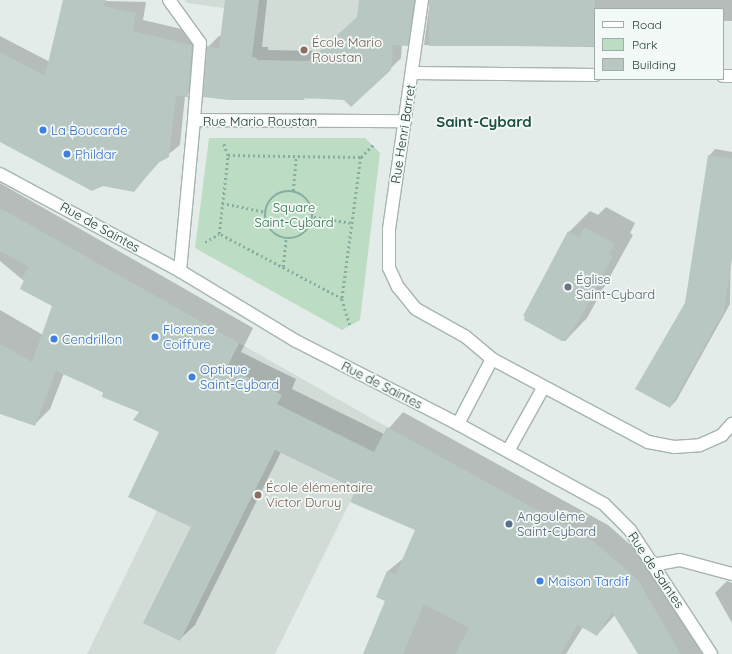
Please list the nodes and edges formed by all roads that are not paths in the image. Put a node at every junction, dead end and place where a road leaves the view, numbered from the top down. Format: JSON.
{"nodes":[{"id":1,"x":169,"y":0,"type":"edge"},
{"id":2,"x":422,"y":0,"type":"edge"},
{"id":3,"x":413,"y":73,"type":"junction"},
{"id":4,"x":594,"y":75,"type":"edge"},
{"id":5,"x":194,"y":120,"type":"junction"},
{"id":6,"x":405,"y":121,"type":"junction"},
{"id":7,"x":0,"y":174,"type":"edge"},
{"id":8,"x":180,"y":271,"type":"junction"},
{"id":9,"x":492,"y":359,"type":"junction"},
{"id":10,"x":543,"y":388,"type":"junction"},
{"id":11,"x":458,"y":424,"type":"junction"},
{"id":12,"x":732,"y":424,"type":"edge"},
{"id":13,"x":508,"y":451,"type":"junction"},
{"id":14,"x":652,"y":565,"type":"junction"},
{"id":15,"x":732,"y":574,"type":"edge"},
{"id":16,"x":712,"y":654,"type":"edge"}],
"edges":[{"from":1,"to":5,"type":"street"},
{"from":2,"to":3,"type":"street","name":"Rue Henri Barret"},
{"from":3,"to":4,"type":"street"},
{"from":3,"to":6,"type":"street","name":"Rue Henri Barret"},
{"from":5,"to":6,"type":"street","name":"Rue Mario Roustan"},
{"from":5,"to":8,"type":"street","name":"Rue Mario Roustan"},
{"from":6,"to":9,"type":"street","name":"Rue Henri Barret"},
{"from":7,"to":8,"type":"street","name":"Rue de Saintes"},
{"from":8,"to":11,"type":"street","name":"Rue de Saintes"},
{"from":9,"to":10,"type":"street"},
{"from":9,"to":11,"type":"street"},
{"from":10,"to":12,"type":"street"},
{"from":10,"to":13,"type":"street"},
{"from":11,"to":13,"type":"street","name":"Rue de Saintes"},
{"from":13,"to":14,"type":"street","name":"Rue de Saintes"},
{"from":14,"to":15,"type":"street"},
{"from":14,"to":16,"type":"street","name":"Rue de Saintes"}]}
